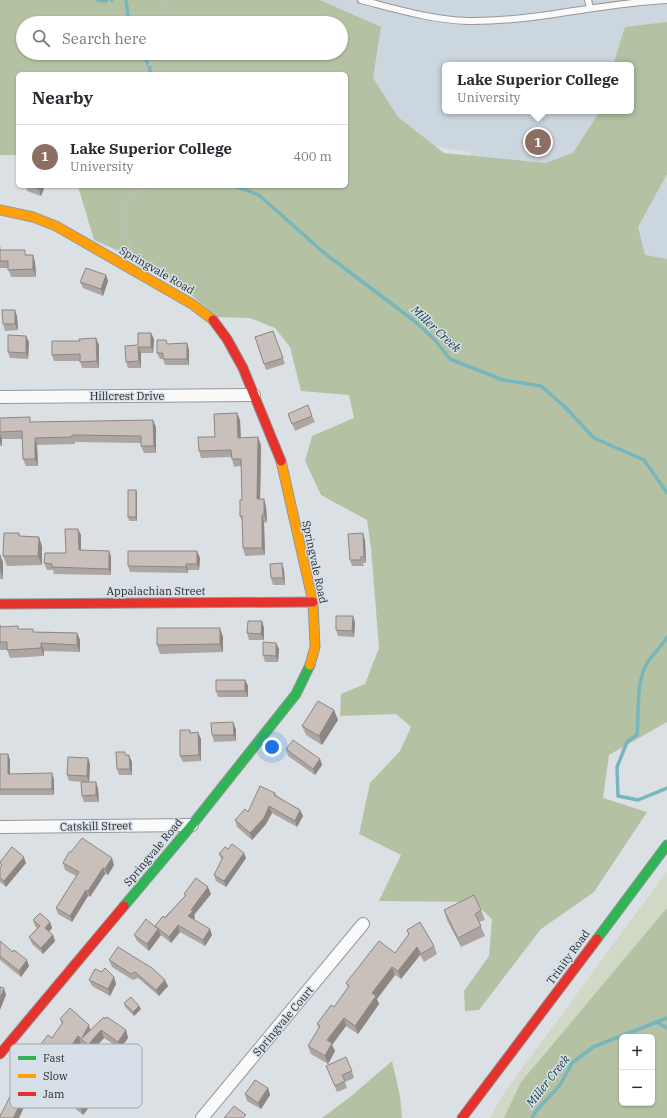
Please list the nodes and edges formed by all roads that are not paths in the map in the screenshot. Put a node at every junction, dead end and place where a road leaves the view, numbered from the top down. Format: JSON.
{"nodes":[{"id":1,"x":361,"y":0,"type":"edge"},
{"id":2,"x":588,"y":0,"type":"edge"},
{"id":3,"x":667,"y":0,"type":"edge"},
{"id":4,"x":590,"y":8,"type":"junction"},
{"id":5,"x":0,"y":210,"type":"edge"},
{"id":6,"x":254,"y":396,"type":"junction"},
{"id":7,"x":0,"y":397,"type":"edge"},
{"id":8,"x":313,"y":602,"type":"junction"},
{"id":9,"x":0,"y":604,"type":"edge"},
{"id":10,"x":192,"y":825,"type":"junction"},
{"id":11,"x":0,"y":827,"type":"edge"},
{"id":12,"x":667,"y":845,"type":"edge"},
{"id":13,"x":363,"y":924,"type":"dead end"},
{"id":14,"x":0,"y":1054,"type":"edge"},
{"id":15,"x":488,"y":1085,"type":"junction"},
{"id":16,"x":202,"y":1118,"type":"edge"},
{"id":17,"x":462,"y":1118,"type":"edge"},
{"id":18,"x":474,"y":1118,"type":"edge"}],
"edges":[{"from":1,"to":4,"type":"lane"},
{"from":2,"to":4,"type":"lane"},
{"from":3,"to":4,"type":"lane"},
{"from":5,"to":6,"type":"main road","name":"Springvale Road"},
{"from":6,"to":7,"type":"street","name":"Hillcrest Drive"},
{"from":6,"to":8,"type":"main road","name":"Springvale Road"},
{"from":8,"to":9,"type":"main road","name":"Appalachian Street"},
{"from":8,"to":10,"type":"main road","name":"Springvale Road"},
{"from":10,"to":11,"type":"street","name":"Catskill Street"},
{"from":10,"to":14,"type":"main road","name":"Springvale Road"},
{"from":12,"to":15,"type":"main road","name":"Trinity Road"},
{"from":13,"to":16,"type":"street","name":"Springvale Court"},
{"from":15,"to":17,"type":"main road","name":"Trinity Road"},
{"from":15,"to":18,"type":"main road","name":"Trinity Road"}]}
